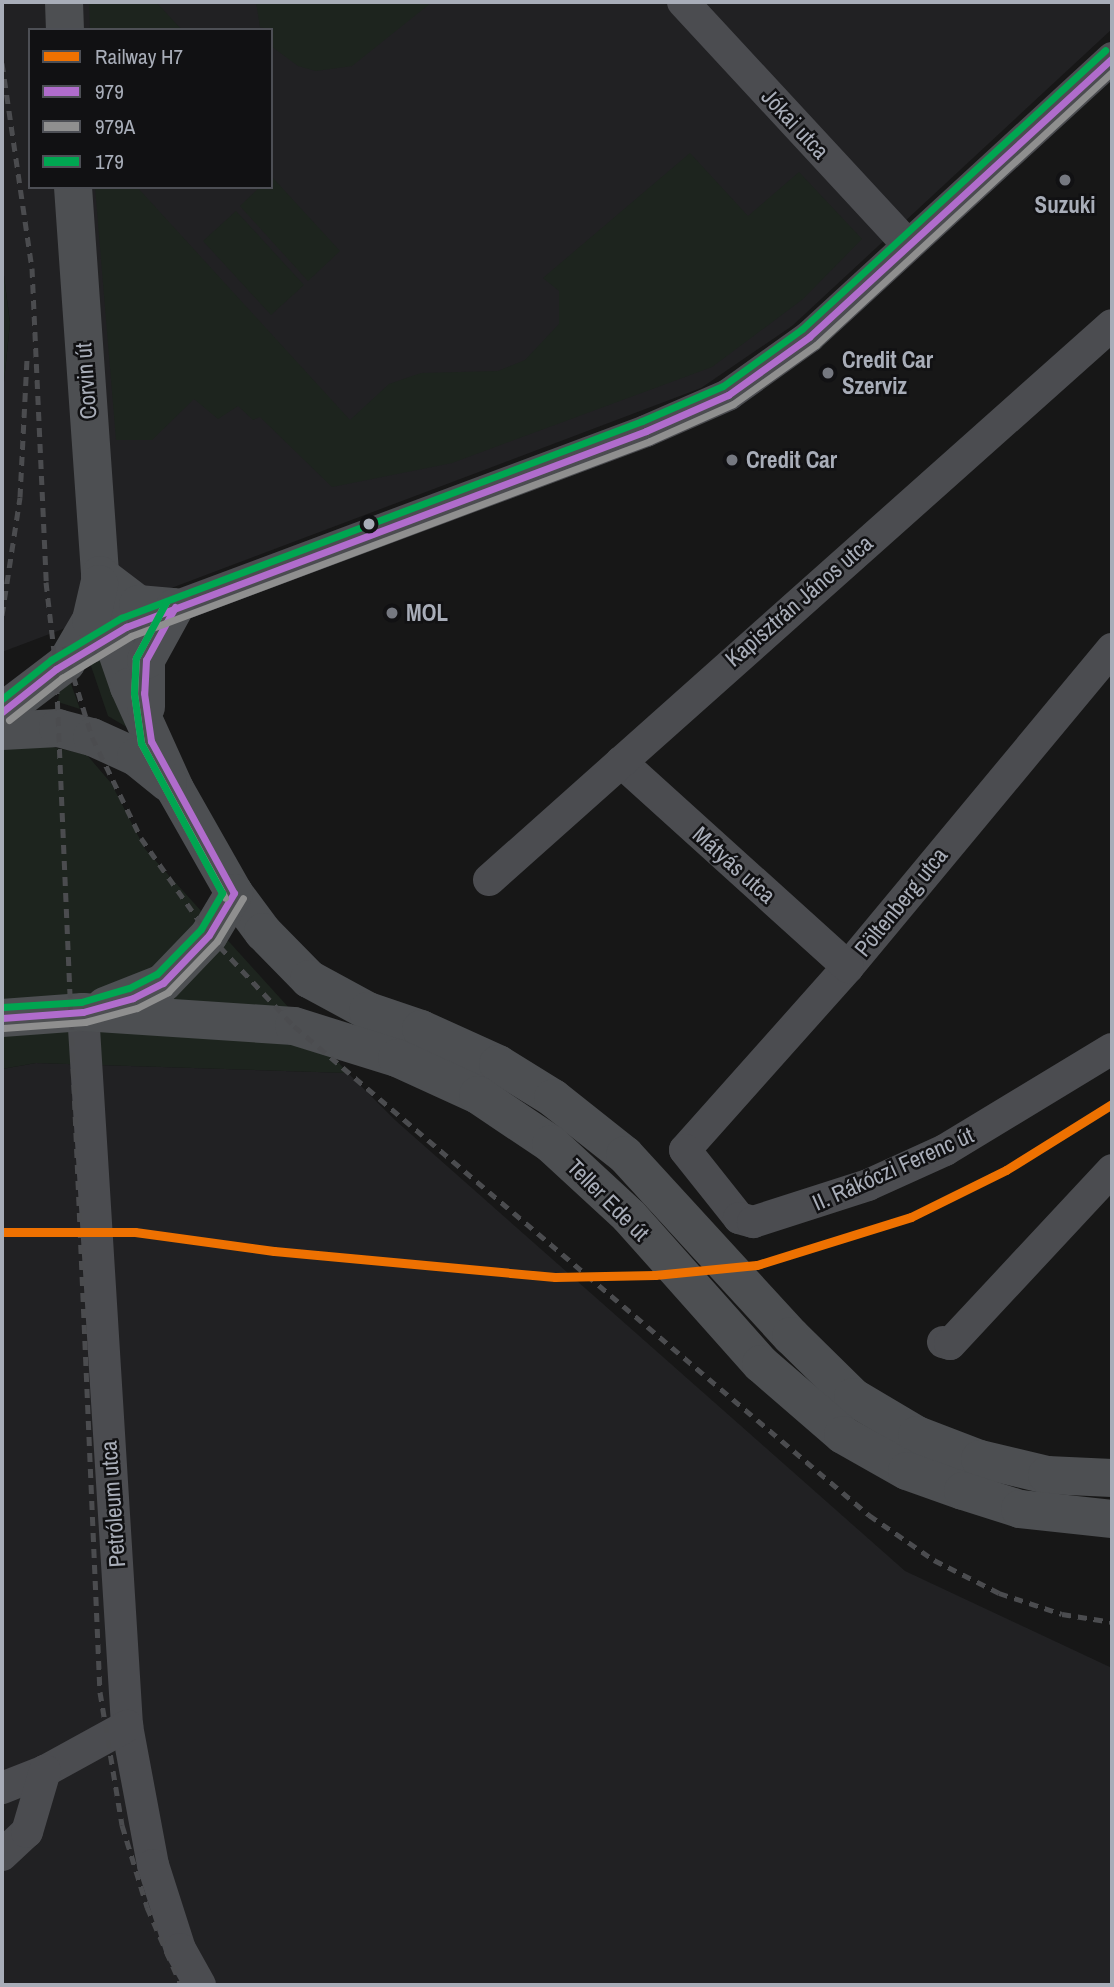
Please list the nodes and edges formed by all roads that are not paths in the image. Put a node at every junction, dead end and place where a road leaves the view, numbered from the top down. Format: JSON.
{"nodes":[{"id":1,"x":64,"y":2,"type":"edge"},
{"id":2,"x":683,"y":2,"type":"edge"},
{"id":3,"x":65,"y":28,"type":"edge"},
{"id":4,"x":1112,"y":58,"type":"edge"},
{"id":5,"x":73,"y":189,"type":"edge"},
{"id":6,"x":908,"y":245,"type":"junction"},
{"id":7,"x":1112,"y":325,"type":"edge"},
{"id":8,"x":100,"y":575,"type":"junction"},
{"id":9,"x":175,"y":607,"type":"junction"},
{"id":10,"x":111,"y":635,"type":"junction"},
{"id":11,"x":1112,"y":649,"type":"edge"},
{"id":12,"x":66,"y":663,"type":"junction"},
{"id":13,"x":2,"y":712,"type":"edge"},
{"id":14,"x":2,"y":731,"type":"edge"},
{"id":15,"x":151,"y":741,"type":"junction"},
{"id":16,"x":621,"y":762,"type":"junction"},
{"id":17,"x":175,"y":789,"type":"junction"},
{"id":18,"x":489,"y":880,"type":"dead end"},
{"id":19,"x":234,"y":893,"type":"junction"},
{"id":20,"x":848,"y":967,"type":"junction"},
{"id":21,"x":83,"y":1012,"type":"junction"},
{"id":22,"x":2,"y":1018,"type":"edge"},
{"id":23,"x":1112,"y":1049,"type":"edge"},
{"id":24,"x":685,"y":1150,"type":"joint"},
{"id":25,"x":1112,"y":1170,"type":"edge"},
{"id":26,"x":943,"y":1342,"type":"dead end"},
{"id":27,"x":1112,"y":1478,"type":"edge"},
{"id":28,"x":1109,"y":1519,"type":"edge"},
{"id":29,"x":127,"y":1726,"type":"junction"},
{"id":30,"x":46,"y":1771,"type":"junction"},
{"id":31,"x":2,"y":1788,"type":"edge"},
{"id":32,"x":2,"y":1856,"type":"edge"},
{"id":33,"x":200,"y":1985,"type":"edge"}],
"edges":[{"from":1,"to":3,"type":"main road"},
{"from":2,"to":6,"type":"street","name":"Jókai utca"},
{"from":4,"to":6,"type":"street"},
{"from":5,"to":8,"type":"main road","name":"Corvin út"},
{"from":6,"to":9,"type":"street"},
{"from":7,"to":16,"type":"street","name":"Kapisztrán János utca"},
{"from":8,"to":9,"type":"main road"},
{"from":8,"to":10,"type":"main road"},
{"from":8,"to":12,"type":"main road"},
{"from":9,"to":10,"type":"street"},
{"from":9,"to":15,"type":"main road"},
{"from":10,"to":12,"type":"street"},
{"from":10,"to":15,"type":"main road"},
{"from":11,"to":20,"type":"street","name":"Pöltenberg utca"},
{"from":12,"to":13,"type":"main road"},
{"from":14,"to":17,"type":"main road"},
{"from":15,"to":17,"type":"main road"},
{"from":16,"to":18,"type":"street","name":"Kapisztrán János utca"},
{"from":16,"to":20,"type":"street","name":"Mátyás utca"},
{"from":17,"to":19,"type":"main road"},
{"from":19,"to":21,"type":"main road"},
{"from":19,"to":27,"type":"main road","name":"Teller Ede út"},
{"from":20,"to":24,"type":"street","name":"Pöltenberg utca"},
{"from":21,"to":22,"type":"main road"},
{"from":21,"to":28,"type":"main road","name":"Teller Ede út"},
{"from":21,"to":29,"type":"street","name":"Petróleum utca"},
{"from":23,"to":24,"type":"street","name":"II. Rákóczi Ferenc út"},
{"from":25,"to":26,"type":"street"},
{"from":29,"to":30,"type":"street"},
{"from":29,"to":33,"type":"street","name":"Petróleum utca"},
{"from":30,"to":31,"type":"street"},
{"from":30,"to":32,"type":"street"}]}
